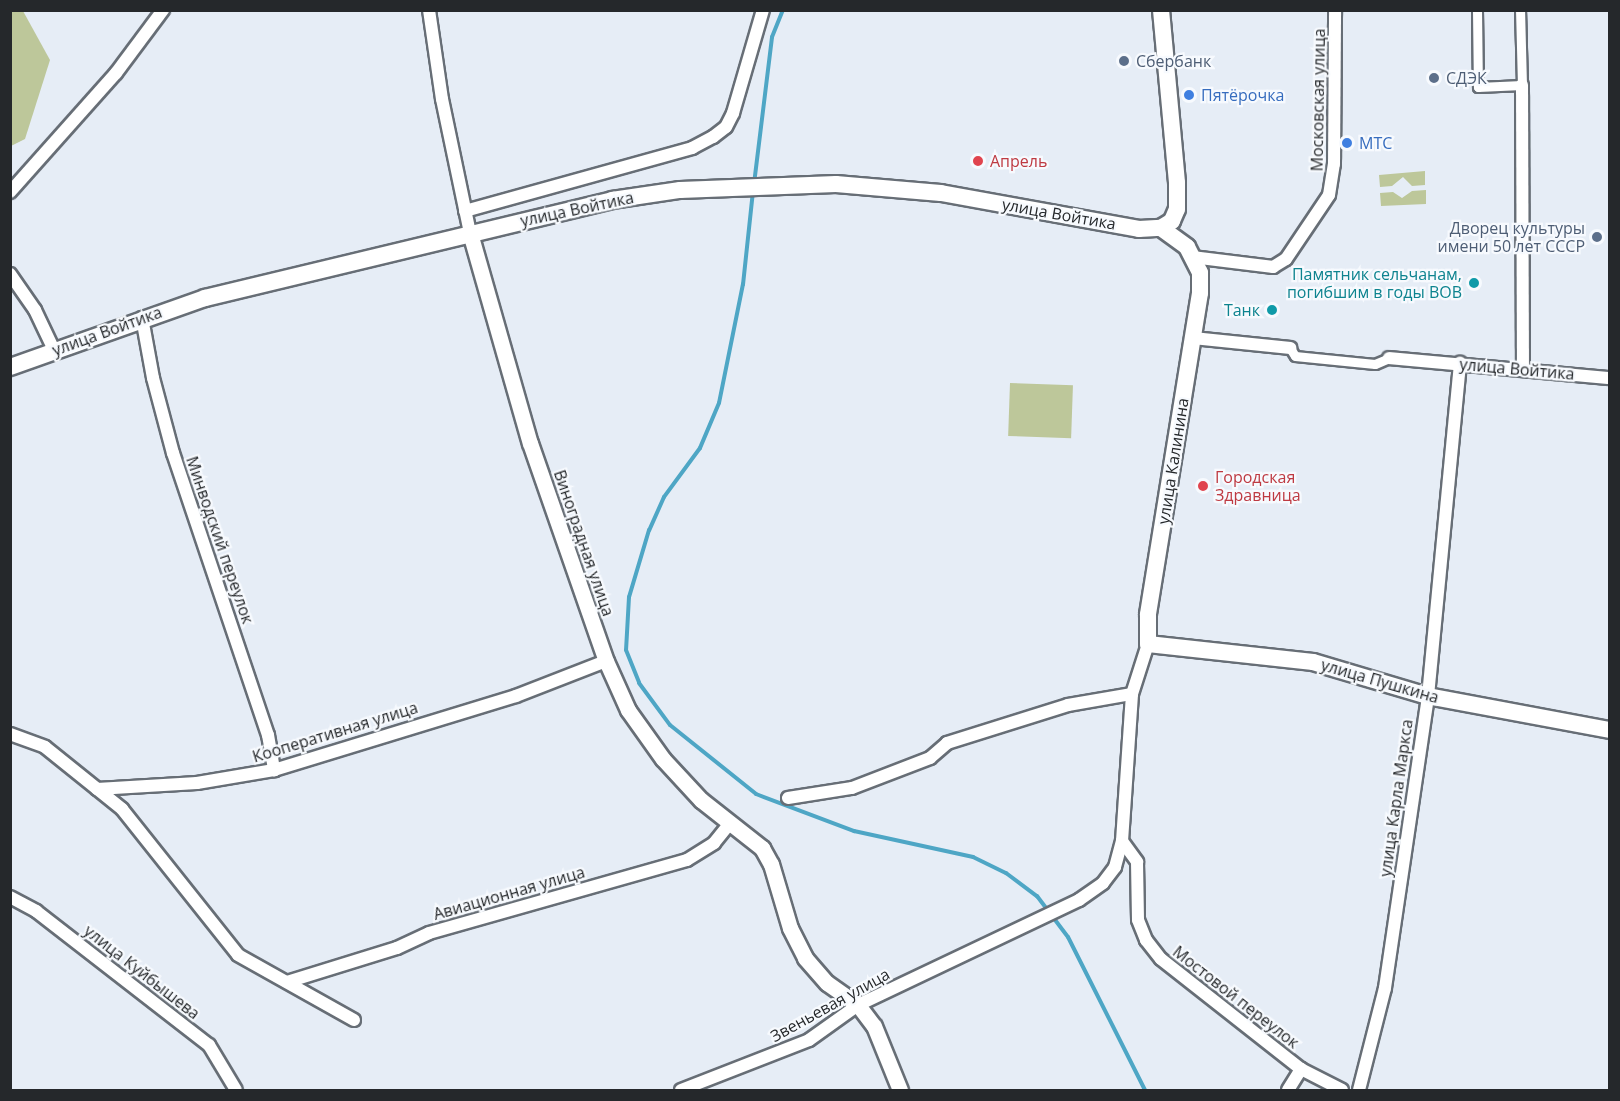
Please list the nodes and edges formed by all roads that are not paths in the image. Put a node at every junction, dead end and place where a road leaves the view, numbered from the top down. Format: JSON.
{"nodes":[{"id":1,"x":163,"y":10,"type":"edge"},
{"id":2,"x":429,"y":10,"type":"edge"},
{"id":3,"x":763,"y":10,"type":"edge"},
{"id":4,"x":1161,"y":10,"type":"edge"},
{"id":5,"x":1335,"y":10,"type":"edge"},
{"id":6,"x":1477,"y":10,"type":"edge"},
{"id":7,"x":1520,"y":10,"type":"edge"},
{"id":8,"x":1522,"y":85,"type":"junction"},
{"id":9,"x":10,"y":192,"type":"edge"},
{"id":10,"x":465,"y":211,"type":"junction"},
{"id":11,"x":1161,"y":228,"type":"junction"},
{"id":12,"x":470,"y":232,"type":"junction"},
{"id":13,"x":1192,"y":257,"type":"junction"},
{"id":14,"x":10,"y":274,"type":"edge"},
{"id":15,"x":142,"y":318,"type":"junction"},
{"id":16,"x":1193,"y":338,"type":"junction"},
{"id":17,"x":1290,"y":348,"type":"joint"},
{"id":18,"x":54,"y":350,"type":"junction"},
{"id":19,"x":1389,"y":358,"type":"joint"},
{"id":20,"x":1461,"y":363,"type":"junction"},
{"id":21,"x":10,"y":367,"type":"edge"},
{"id":22,"x":1523,"y":368,"type":"junction"},
{"id":23,"x":1610,"y":378,"type":"edge"},
{"id":24,"x":1148,"y":644,"type":"junction"},
{"id":25,"x":606,"y":661,"type":"junction"},
{"id":26,"x":1132,"y":694,"type":"junction"},
{"id":27,"x":1428,"y":696,"type":"junction"},
{"id":28,"x":1610,"y":730,"type":"edge"},
{"id":29,"x":10,"y":734,"type":"edge"},
{"id":30,"x":274,"y":770,"type":"junction"},
{"id":31,"x":97,"y":789,"type":"junction"},
{"id":32,"x":788,"y":798,"type":"dead end"},
{"id":33,"x":730,"y":823,"type":"junction"},
{"id":34,"x":1122,"y":841,"type":"junction"},
{"id":35,"x":10,"y":897,"type":"edge"},
{"id":36,"x":1067,"y":906,"type":"joint"},
{"id":37,"x":287,"y":982,"type":"junction"},
{"id":38,"x":858,"y":1005,"type":"junction"},
{"id":39,"x":354,"y":1020,"type":"dead end"},
{"id":40,"x":1301,"y":1069,"type":"junction"},
{"id":41,"x":236,"y":1090,"type":"edge"},
{"id":42,"x":681,"y":1090,"type":"edge"},
{"id":43,"x":900,"y":1090,"type":"edge"},
{"id":44,"x":1288,"y":1090,"type":"edge"},
{"id":45,"x":1342,"y":1090,"type":"edge"},
{"id":46,"x":1359,"y":1090,"type":"edge"}],
"edges":[{"from":1,"to":9,"type":"street"},
{"from":2,"to":10,"type":"street","name":"Виноградная улица"},
{"from":3,"to":10,"type":"street"},
{"from":4,"to":11,"type":"main road"},
{"from":5,"to":13,"type":"street","name":"Московская улица"},
{"from":6,"to":8,"type":"street"},
{"from":7,"to":8,"type":"street"},
{"from":8,"to":22,"type":"street"},
{"from":10,"to":12,"type":"street","name":"Виноградная улица"},
{"from":11,"to":12,"type":"main road","name":"улица Войтика"},
{"from":11,"to":13,"type":"main road","name":"улица Калинина"},
{"from":12,"to":15,"type":"main road","name":"улица Войтика"},
{"from":12,"to":25,"type":"street","name":"Виноградная улица"},
{"from":13,"to":16,"type":"main road","name":"улица Калинина"},
{"from":14,"to":18,"type":"street"},
{"from":15,"to":18,"type":"main road","name":"улица Войтика"},
{"from":15,"to":30,"type":"street","name":"Минводский переулок"},
{"from":16,"to":17,"type":"street"},
{"from":16,"to":24,"type":"main road","name":"улица Калинина"},
{"from":17,"to":19,"type":"street"},
{"from":18,"to":21,"type":"main road","name":"улица Войтика"},
{"from":19,"to":20,"type":"street","name":"улица Войтика"},
{"from":20,"to":22,"type":"street","name":"улица Войтика"},
{"from":20,"to":27,"type":"street","name":"улица Карла Маркса"},
{"from":22,"to":23,"type":"street","name":"улица Войтика"},
{"from":24,"to":26,"type":"street","name":"улица Калинина"},
{"from":24,"to":27,"type":"main road","name":"улица Пушкина"},
{"from":25,"to":30,"type":"street","name":"Кооперативная улица"},
{"from":25,"to":33,"type":"street","name":"Виноградная улица"},
{"from":26,"to":32,"type":"street"},
{"from":26,"to":34,"type":"street","name":"улица Калинина"},
{"from":27,"to":28,"type":"main road","name":"улица Пушкина"},
{"from":27,"to":46,"type":"street","name":"улица Карла Маркса"},
{"from":29,"to":31,"type":"street"},
{"from":30,"to":31,"type":"street","name":"Кооперативная улица"},
{"from":31,"to":37,"type":"street"},
{"from":33,"to":37,"type":"street","name":"Авиационная улица"},
{"from":33,"to":38,"type":"street","name":"Виноградная улица"},
{"from":34,"to":36,"type":"street","name":"улица Калинина"},
{"from":34,"to":40,"type":"street","name":"Мостовой переулок"},
{"from":35,"to":41,"type":"street","name":"улица Куйбышева"},
{"from":36,"to":38,"type":"street","name":"Звеньевая улица"},
{"from":37,"to":39,"type":"street"},
{"from":38,"to":42,"type":"street","name":"Звеньевая улица"},
{"from":38,"to":43,"type":"street","name":"Виноградная улица"},
{"from":40,"to":44,"type":"street"},
{"from":40,"to":45,"type":"street","name":"Мостовой переулок"}]}
